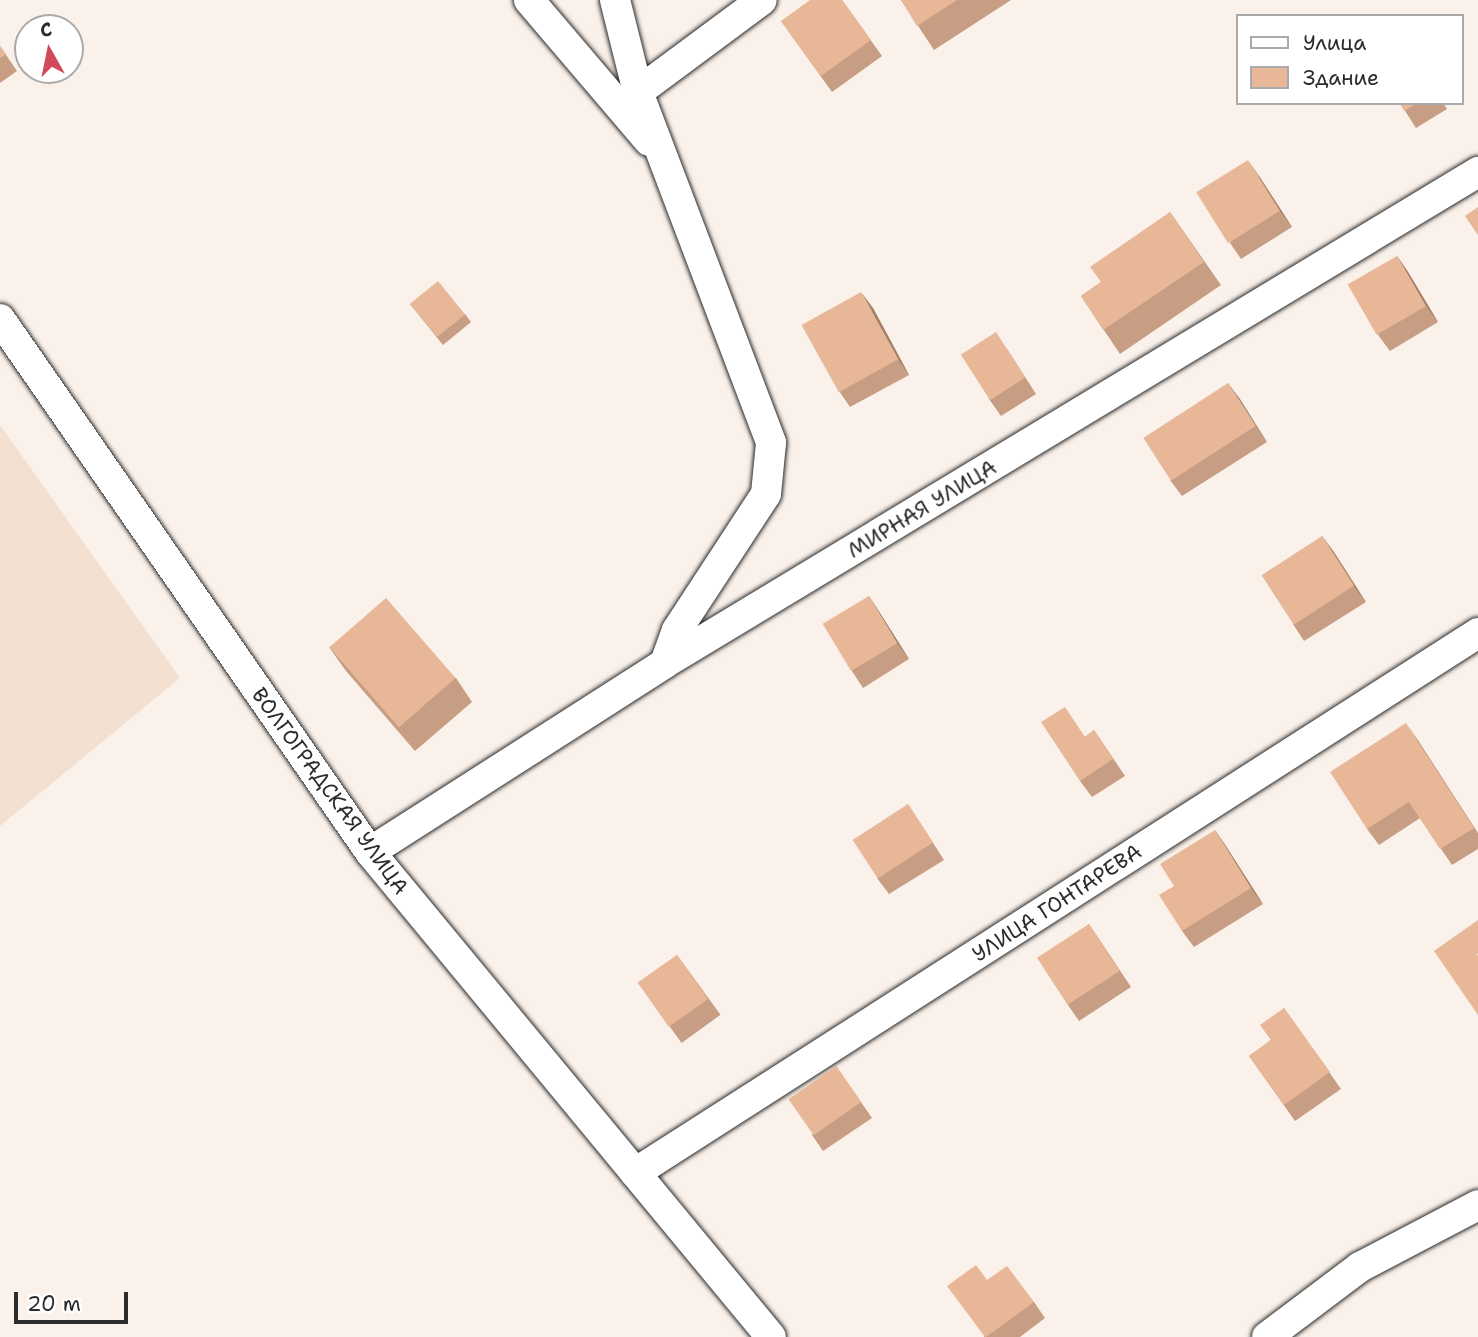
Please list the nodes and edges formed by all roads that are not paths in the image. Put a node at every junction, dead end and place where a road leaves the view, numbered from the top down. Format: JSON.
{"nodes":[{"id":1,"x":529,"y":0,"type":"edge"},
{"id":2,"x":615,"y":0,"type":"edge"},
{"id":3,"x":762,"y":0,"type":"edge"},
{"id":4,"x":638,"y":92,"type":"junction"},
{"id":5,"x":661,"y":155,"type":"junction"},
{"id":6,"x":1478,"y":172,"type":"edge"},
{"id":7,"x":0,"y":319,"type":"edge"},
{"id":8,"x":1478,"y":633,"type":"edge"},
{"id":9,"x":665,"y":663,"type":"junction"},
{"id":10,"x":370,"y":852,"type":"junction"},
{"id":11,"x":635,"y":1173,"type":"junction"},
{"id":12,"x":1478,"y":1205,"type":"edge"},
{"id":13,"x":771,"y":1337,"type":"edge"},
{"id":14,"x":1267,"y":1337,"type":"edge"}],
"edges":[{"from":1,"to":5,"type":"street"},
{"from":2,"to":4,"type":"street"},
{"from":3,"to":4,"type":"street"},
{"from":4,"to":5,"type":"street"},
{"from":5,"to":9,"type":"street"},
{"from":6,"to":9,"type":"street","name":"МИРНАЯ УЛИЦА"},
{"from":7,"to":10,"type":"street","name":"ВОЛГОГРАДСКАЯ УЛИЦА"},
{"from":8,"to":11,"type":"street","name":"УЛИЦА ГОНТАРЕВА"},
{"from":9,"to":10,"type":"street","name":"МИРНАЯ УЛИЦА"},
{"from":10,"to":11,"type":"street","name":"ВОЛГОГРАДСКАЯ УЛИЦА"},
{"from":11,"to":13,"type":"street","name":"ВОЛГОГРАДСКАЯ УЛИЦА"},
{"from":12,"to":14,"type":"street"}]}
